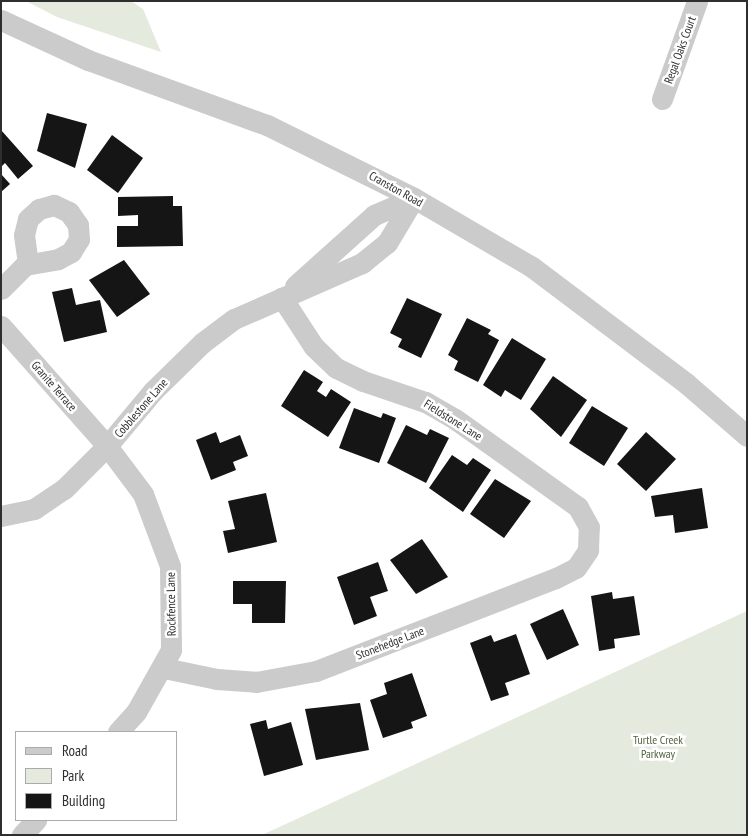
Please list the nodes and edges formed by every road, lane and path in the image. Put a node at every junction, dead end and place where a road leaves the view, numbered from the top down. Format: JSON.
{"nodes":[{"id":1,"x":697,"y":1,"type":"edge"},
{"id":2,"x":1,"y":20,"type":"edge"},
{"id":3,"x":662,"y":99,"type":"dead end"},
{"id":4,"x":414,"y":198,"type":"junction"},
{"id":5,"x":28,"y":264,"type":"dead end"},
{"id":6,"x":1,"y":289,"type":"edge"},
{"id":7,"x":282,"y":298,"type":"junction"},
{"id":8,"x":1,"y":326,"type":"edge"},
{"id":9,"x":747,"y":436,"type":"edge"},
{"id":10,"x":107,"y":446,"type":"junction"},
{"id":11,"x":1,"y":516,"type":"edge"},
{"id":12,"x":590,"y":540,"type":"joint"},
{"id":13,"x":164,"y":668,"type":"junction"},
{"id":14,"x":119,"y":731,"type":"edge"},
{"id":15,"x":35,"y":821,"type":"edge"},
{"id":16,"x":22,"y":835,"type":"edge"}],
"edges":[{"from":1,"to":3,"type":"street","name":"Regal Oaks Court"},
{"from":2,"to":4,"type":"street","name":"Cranston Road"},
{"from":4,"to":7,"type":"street","name":"Cobblestone Lane"},
{"from":4,"to":7,"type":"street","name":"Cobblestone Lane"},
{"from":4,"to":9,"type":"street","name":"Cranston Road"},
{"from":5,"to":6,"type":"street"},
{"from":7,"to":10,"type":"street","name":"Cobblestone Lane"},
{"from":7,"to":12,"type":"street","name":"Fieldstone Lane"},
{"from":8,"to":10,"type":"street","name":"Granite Terrace"},
{"from":10,"to":11,"type":"street","name":"Cobblestone Lane"},
{"from":10,"to":13,"type":"street","name":"Rockfence Lane"},
{"from":12,"to":13,"type":"street","name":"Stonehedge Lane"},
{"from":13,"to":14,"type":"street","name":"Rockfence Lane"},
{"from":15,"to":16,"type":"street"}]}
